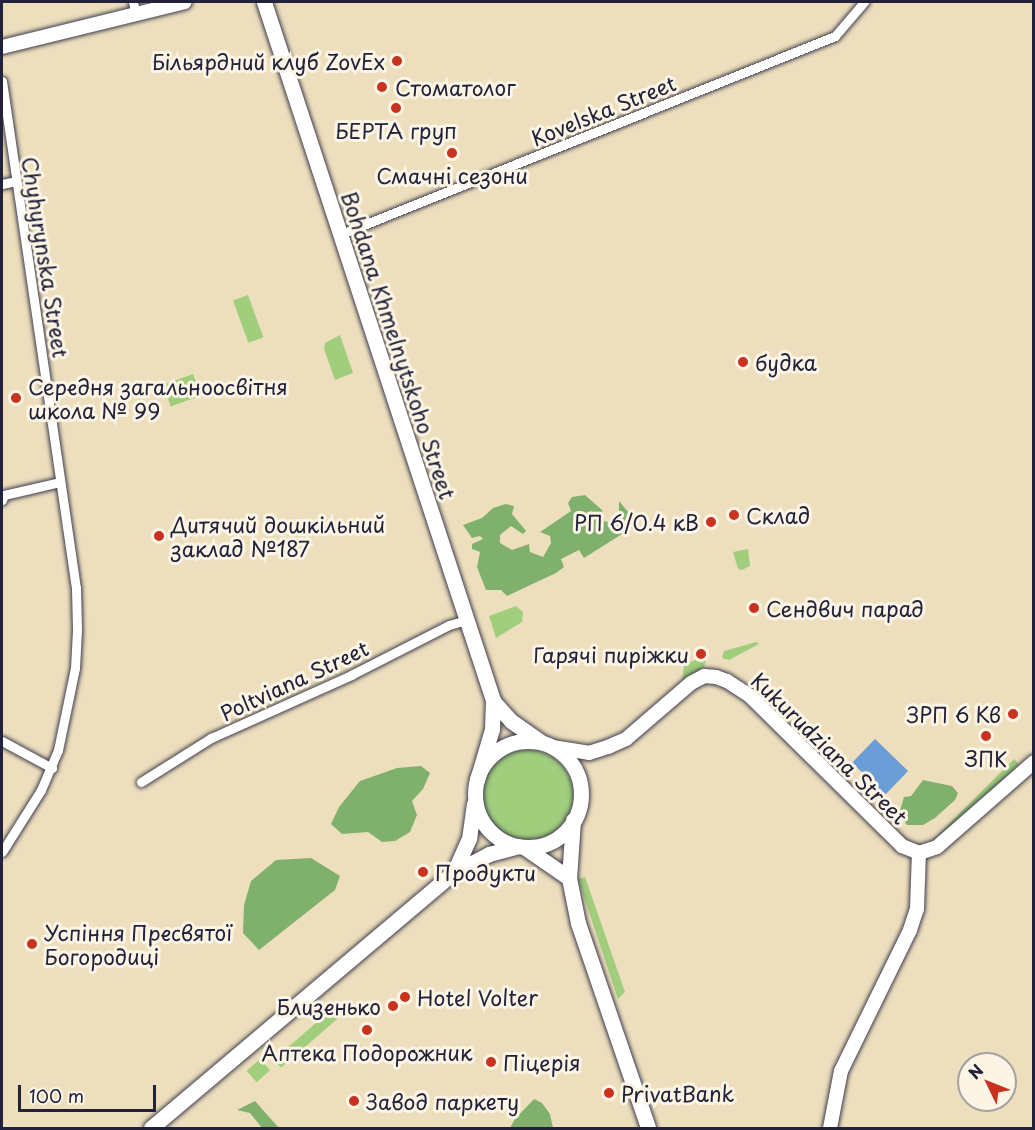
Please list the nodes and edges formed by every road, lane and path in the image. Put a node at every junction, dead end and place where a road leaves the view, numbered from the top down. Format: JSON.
{"nodes":[{"id":1,"x":185,"y":2,"type":"edge"},
{"id":2,"x":264,"y":2,"type":"edge"},
{"id":3,"x":864,"y":2,"type":"edge"},
{"id":4,"x":135,"y":8,"type":"edge"},
{"id":5,"x":2,"y":47,"type":"edge"},
{"id":6,"x":2,"y":81,"type":"edge"},
{"id":7,"x":16,"y":181,"type":"junction"},
{"id":8,"x":2,"y":184,"type":"edge"},
{"id":9,"x":341,"y":234,"type":"junction"},
{"id":10,"x":60,"y":482,"type":"junction"},
{"id":11,"x":2,"y":500,"type":"edge"},
{"id":12,"x":466,"y":620,"type":"junction"},
{"id":13,"x":493,"y":701,"type":"junction"},
{"id":14,"x":2,"y":741,"type":"edge"},
{"id":15,"x":549,"y":746,"type":"junction"},
{"id":16,"x":1034,"y":762,"type":"edge"},
{"id":17,"x":52,"y":768,"type":"junction"},
{"id":18,"x":477,"y":780,"type":"junction"},
{"id":19,"x":141,"y":782,"type":"dead end"},
{"id":20,"x":475,"y":798,"type":"junction"},
{"id":21,"x":573,"y":820,"type":"junction"},
{"id":22,"x":521,"y":846,"type":"junction"},
{"id":23,"x":2,"y":852,"type":"edge"},
{"id":24,"x":919,"y":854,"type":"junction"},
{"id":25,"x":453,"y":873,"type":"junction"},
{"id":26,"x":570,"y":878,"type":"junction"},
{"id":27,"x":151,"y":1128,"type":"edge"},
{"id":28,"x":648,"y":1128,"type":"edge"},
{"id":29,"x":830,"y":1128,"type":"edge"}],
"edges":[{"from":1,"to":4,"type":"main road"},
{"from":2,"to":9,"type":"main road","name":"Bohdana Khmelnytskoho Street"},
{"from":3,"to":9,"type":"street","name":"Kovelska Street"},
{"from":4,"to":5,"type":"main road"},
{"from":6,"to":7,"type":"street","name":"Chyhyrynska Street"},
{"from":7,"to":8,"type":"street"},
{"from":7,"to":10,"type":"street","name":"Chyhyrynska Street"},
{"from":9,"to":12,"type":"main road","name":"Bohdana Khmelnytskoho Street"},
{"from":10,"to":11,"type":"street"},
{"from":10,"to":17,"type":"street","name":"Chyhyrynska Street"},
{"from":12,"to":13,"type":"main road","name":"Bohdana Khmelnytskoho Street"},
{"from":12,"to":19,"type":"street","name":"Poltviana Street"},
{"from":13,"to":15,"type":"main road","name":"Bohdana Khmelnytskoho Street"},
{"from":13,"to":18,"type":"main road","name":"Bohdana Khmelnytskoho Street"},
{"from":14,"to":17,"type":"street"},
{"from":15,"to":18,"type":"main road"},
{"from":15,"to":21,"type":"main road"},
{"from":15,"to":24,"type":"main road","name":"Kukurudziana Street"},
{"from":16,"to":24,"type":"main road"},
{"from":17,"to":23,"type":"street","name":"Chyhyrynska Street"},
{"from":18,"to":20,"type":"main road"},
{"from":20,"to":22,"type":"main road"},
{"from":20,"to":25,"type":"main road"},
{"from":21,"to":22,"type":"main road"},
{"from":21,"to":26,"type":"main road"},
{"from":22,"to":25,"type":"main road"},
{"from":22,"to":26,"type":"main road"},
{"from":24,"to":29,"type":"main road"},
{"from":25,"to":27,"type":"main road"},
{"from":26,"to":28,"type":"main road"}]}
